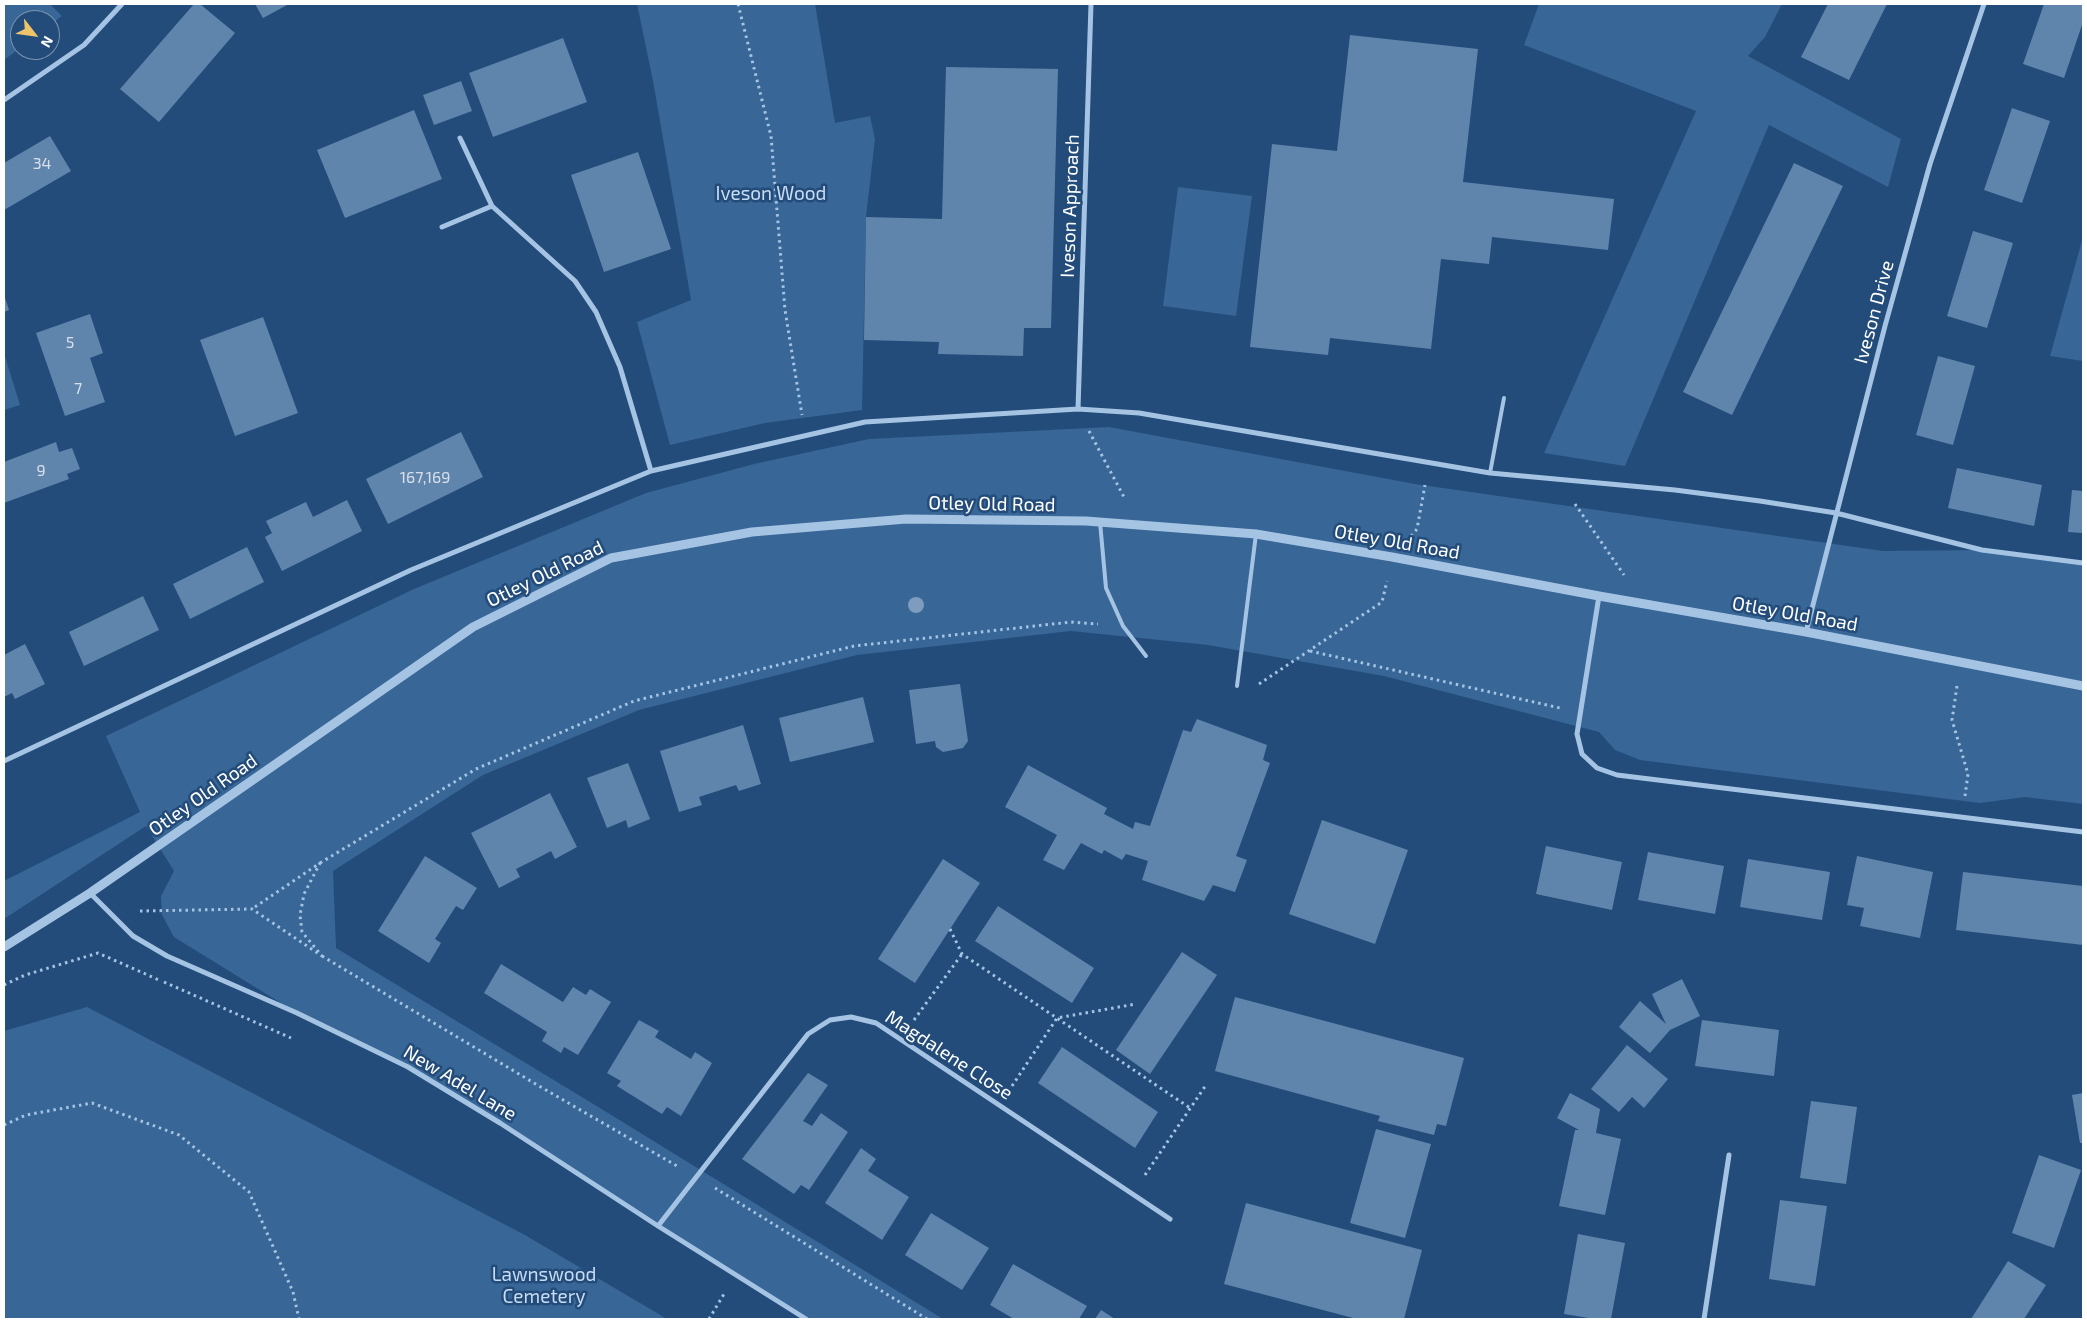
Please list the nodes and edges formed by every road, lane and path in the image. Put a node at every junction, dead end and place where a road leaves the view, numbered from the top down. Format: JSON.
{"nodes":[{"id":1,"x":122,"y":4,"type":"edge"},
{"id":2,"x":738,"y":4,"type":"edge"},
{"id":3,"x":1091,"y":4,"type":"edge"},
{"id":4,"x":1984,"y":4,"type":"edge"},
{"id":5,"x":4,"y":100,"type":"edge"},
{"id":6,"x":460,"y":138,"type":"dead end"},
{"id":7,"x":492,"y":206,"type":"junction"},
{"id":8,"x":442,"y":227,"type":"dead end"},
{"id":9,"x":1504,"y":398,"type":"dead end"},
{"id":10,"x":1078,"y":409,"type":"junction"},
{"id":11,"x":805,"y":436,"type":"junction"},
{"id":12,"x":1429,"y":462,"type":"junction"},
{"id":13,"x":651,"y":471,"type":"junction"},
{"id":14,"x":1490,"y":473,"type":"junction"},
{"id":15,"x":1558,"y":479,"type":"junction"},
{"id":16,"x":1836,"y":513,"type":"junction"},
{"id":17,"x":1100,"y":522,"type":"junction"},
{"id":18,"x":1138,"y":525,"type":"junction"},
{"id":19,"x":1256,"y":534,"type":"junction"},
{"id":20,"x":1392,"y":557,"type":"junction"},
{"id":21,"x":2083,"y":563,"type":"edge"},
{"id":22,"x":1599,"y":596,"type":"junction"},
{"id":23,"x":1644,"y":604,"type":"junction"},
{"id":24,"x":1123,"y":626,"type":"junction"},
{"id":25,"x":1806,"y":632,"type":"junction"},
{"id":26,"x":1310,"y":650,"type":"junction"},
{"id":27,"x":1146,"y":656,"type":"dead end"},
{"id":28,"x":1960,"y":662,"type":"junction"},
{"id":29,"x":1237,"y":686,"type":"dead end"},
{"id":30,"x":2083,"y":686,"type":"edge"},
{"id":31,"x":1251,"y":689,"type":"dead end"},
{"id":32,"x":1580,"y":712,"type":"junction"},
{"id":33,"x":4,"y":761,"type":"edge"},
{"id":34,"x":1968,"y":774,"type":"dead end"},
{"id":35,"x":2083,"y":832,"type":"edge"},
{"id":36,"x":320,"y":863,"type":"junction"},
{"id":37,"x":90,"y":893,"type":"junction"},
{"id":38,"x":252,"y":909,"type":"junction"},
{"id":39,"x":109,"y":912,"type":"junction"},
{"id":40,"x":950,"y":929,"type":"dead end"},
{"id":41,"x":4,"y":948,"type":"edge"},
{"id":42,"x":962,"y":954,"type":"junction"},
{"id":43,"x":322,"y":956,"type":"junction"},
{"id":44,"x":4,"y":985,"type":"edge"},
{"id":45,"x":1136,"y":1004,"type":"dead end"},
{"id":46,"x":1057,"y":1018,"type":"junction"},
{"id":47,"x":900,"y":1039,"type":"junction"},
{"id":48,"x":297,"y":1040,"type":"dead end"},
{"id":49,"x":1206,"y":1084,"type":"dead end"},
{"id":50,"x":999,"y":1105,"type":"junction"},
{"id":51,"x":1190,"y":1108,"type":"junction"},
{"id":52,"x":4,"y":1125,"type":"edge"},
{"id":53,"x":1729,"y":1155,"type":"dead end"},
{"id":54,"x":696,"y":1177,"type":"junction"},
{"id":55,"x":1132,"y":1194,"type":"junction"},
{"id":56,"x":1170,"y":1219,"type":"dead end"},
{"id":57,"x":658,"y":1226,"type":"junction"},
{"id":58,"x":736,"y":1276,"type":"junction"},
{"id":59,"x":299,"y":1319,"type":"edge"},
{"id":60,"x":709,"y":1319,"type":"edge"},
{"id":61,"x":806,"y":1319,"type":"edge"},
{"id":62,"x":927,"y":1319,"type":"edge"},
{"id":63,"x":1704,"y":1319,"type":"edge"}],
"edges":[{"from":1,"to":5,"type":"street"},
{"from":2,"to":11,"type":"path"},
{"from":3,"to":10,"type":"street","name":"Iveson Approach"},
{"from":4,"to":16,"type":"street","name":"Iveson Drive"},
{"from":6,"to":7,"type":"street"},
{"from":7,"to":8,"type":"street"},
{"from":7,"to":13,"type":"street"},
{"from":9,"to":14,"type":"lane"},
{"from":10,"to":11,"type":"street"},
{"from":10,"to":12,"type":"street"},
{"from":10,"to":18,"type":"path"},
{"from":11,"to":13,"type":"street"},
{"from":12,"to":14,"type":"street"},
{"from":12,"to":20,"type":"path"},
{"from":13,"to":33,"type":"street"},
{"from":14,"to":15,"type":"street"},
{"from":15,"to":16,"type":"street"},
{"from":15,"to":23,"type":"path"},
{"from":16,"to":21,"type":"street"},
{"from":16,"to":25,"type":"street","name":"Iveson Drive"},
{"from":17,"to":18,"type":"street","name":"Otley Old Road"},
{"from":17,"to":24,"type":"lane"},
{"from":17,"to":37,"type":"street","name":"Otley Old Road"},
{"from":18,"to":19,"type":"street","name":"Otley Old Road"},
{"from":19,"to":20,"type":"street","name":"Otley Old Road"},
{"from":19,"to":29,"type":"lane"},
{"from":20,"to":22,"type":"street","name":"Otley Old Road"},
{"from":20,"to":26,"type":"path"},
{"from":22,"to":23,"type":"street","name":"Otley Old Road"},
{"from":22,"to":32,"type":"street"},
{"from":23,"to":25,"type":"street","name":"Otley Old Road"},
{"from":24,"to":27,"type":"lane"},
{"from":24,"to":36,"type":"path"},
{"from":25,"to":28,"type":"street","name":"Otley Old Road"},
{"from":26,"to":31,"type":"path"},
{"from":26,"to":32,"type":"path"},
{"from":28,"to":30,"type":"street","name":"Otley Old Road"},
{"from":28,"to":34,"type":"path"},
{"from":32,"to":35,"type":"street"},
{"from":36,"to":38,"type":"path"},
{"from":36,"to":43,"type":"path"},
{"from":37,"to":39,"type":"street","name":"New Adel Lane"},
{"from":37,"to":41,"type":"street","name":"Otley Old Road"},
{"from":38,"to":39,"type":"path"},
{"from":38,"to":43,"type":"path"},
{"from":39,"to":57,"type":"street","name":"New Adel Lane"},
{"from":40,"to":42,"type":"path"},
{"from":42,"to":46,"type":"path"},
{"from":42,"to":47,"type":"path"},
{"from":43,"to":54,"type":"path"},
{"from":44,"to":48,"type":"path"},
{"from":45,"to":46,"type":"path"},
{"from":46,"to":50,"type":"path"},
{"from":46,"to":51,"type":"path"},
{"from":47,"to":50,"type":"street","name":"Magdalene Close"},
{"from":47,"to":54,"type":"street","name":"Magdalene Close"},
{"from":49,"to":51,"type":"path"},
{"from":50,"to":55,"type":"street","name":"Magdalene Close"},
{"from":51,"to":55,"type":"path"},
{"from":52,"to":59,"type":"path"},
{"from":53,"to":63,"type":"street"},
{"from":54,"to":57,"type":"street","name":"Magdalene Close"},
{"from":54,"to":62,"type":"path"},
{"from":55,"to":56,"type":"street","name":"Magdalene Close"},
{"from":57,"to":58,"type":"street","name":"New Adel Lane"},
{"from":58,"to":60,"type":"path"},
{"from":58,"to":61,"type":"street","name":"New Adel Lane"}]}
